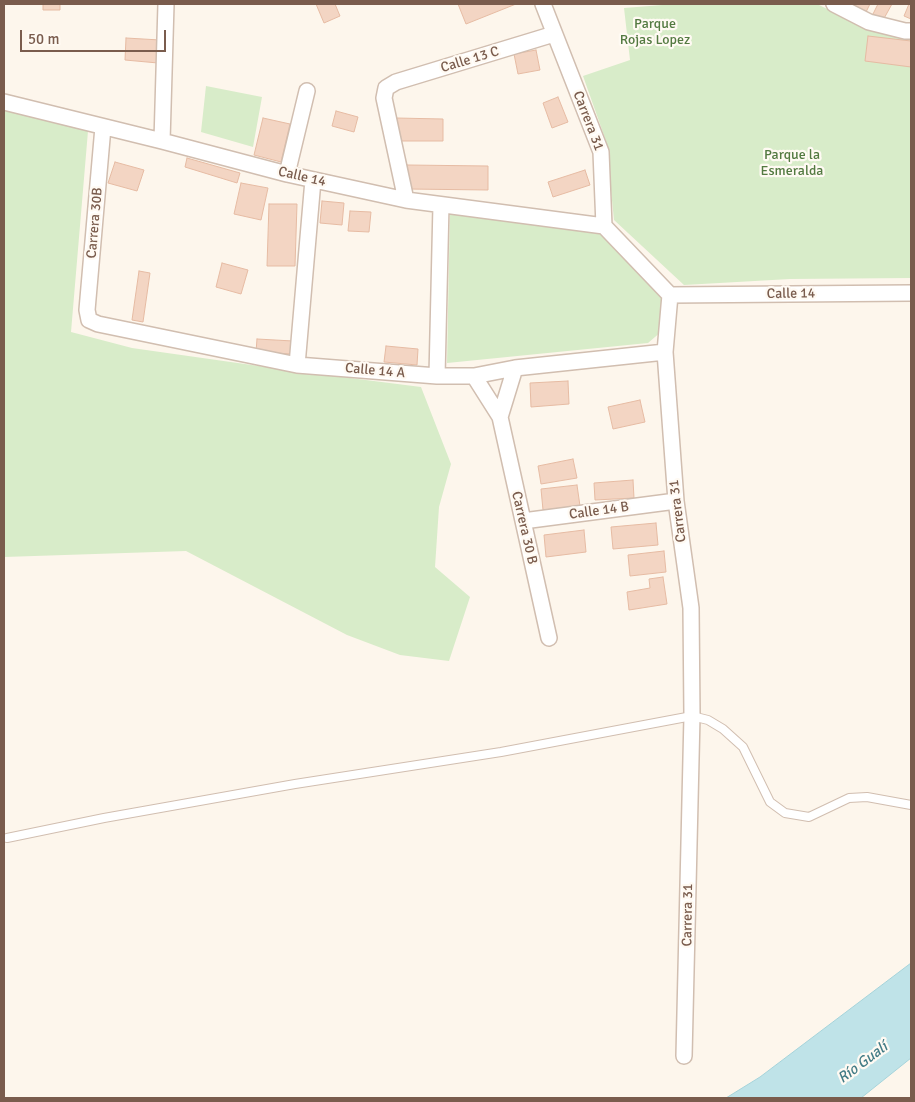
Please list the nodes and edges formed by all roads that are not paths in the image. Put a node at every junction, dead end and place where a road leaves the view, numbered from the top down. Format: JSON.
{"nodes":[{"id":1,"x":166,"y":4,"type":"edge"},
{"id":2,"x":543,"y":4,"type":"edge"},
{"id":3,"x":834,"y":4,"type":"edge"},
{"id":4,"x":911,"y":30,"type":"edge"},
{"id":5,"x":554,"y":34,"type":"junction"},
{"id":6,"x":307,"y":91,"type":"dead end"},
{"id":7,"x":4,"y":102,"type":"edge"},
{"id":8,"x":104,"y":127,"type":"junction"},
{"id":9,"x":162,"y":141,"type":"junction"},
{"id":10,"x":287,"y":174,"type":"junction"},
{"id":11,"x":313,"y":180,"type":"junction"},
{"id":12,"x":406,"y":200,"type":"junction"},
{"id":13,"x":441,"y":205,"type":"junction"},
{"id":14,"x":604,"y":226,"type":"junction"},
{"id":15,"x":911,"y":293,"type":"edge"},
{"id":16,"x":670,"y":295,"type":"junction"},
{"id":17,"x":89,"y":320,"type":"joint"},
{"id":18,"x":664,"y":352,"type":"junction"},
{"id":19,"x":297,"y":365,"type":"junction"},
{"id":20,"x":515,"y":368,"type":"junction"},
{"id":21,"x":437,"y":376,"type":"junction"},
{"id":22,"x":474,"y":376,"type":"junction"},
{"id":23,"x":500,"y":417,"type":"junction"},
{"id":24,"x":676,"y":501,"type":"junction"},
{"id":25,"x":523,"y":521,"type":"junction"},
{"id":26,"x":549,"y":638,"type":"dead end"},
{"id":27,"x":692,"y":716,"type":"junction"},
{"id":28,"x":911,"y":805,"type":"edge"},
{"id":29,"x":7,"y":838,"type":"dead end"},
{"id":30,"x":684,"y":1056,"type":"dead end"}],
"edges":[{"from":1,"to":9,"type":"street"},
{"from":2,"to":5,"type":"street","name":"Carrera 31"},
{"from":3,"to":4,"type":"street"},
{"from":5,"to":12,"type":"street","name":"Calle 13 C"},
{"from":5,"to":14,"type":"street","name":"Carrera 31"},
{"from":6,"to":10,"type":"street"},
{"from":7,"to":8,"type":"street","name":"Calle 14"},
{"from":8,"to":9,"type":"street","name":"Calle 14"},
{"from":8,"to":17,"type":"street","name":"Carrera 30B"},
{"from":9,"to":10,"type":"street","name":"Calle 14"},
{"from":10,"to":11,"type":"street","name":"Calle 14"},
{"from":11,"to":12,"type":"street","name":"Calle 14"},
{"from":11,"to":19,"type":"street"},
{"from":12,"to":13,"type":"street","name":"Calle 14"},
{"from":13,"to":14,"type":"street","name":"Calle 14"},
{"from":13,"to":21,"type":"street"},
{"from":14,"to":16,"type":"street"},
{"from":15,"to":16,"type":"street","name":"Calle 14"},
{"from":16,"to":18,"type":"street","name":"Carrera 31"},
{"from":17,"to":19,"type":"street","name":"Calle 14 A"},
{"from":18,"to":20,"type":"street","name":"Calle 14 A"},
{"from":18,"to":24,"type":"street","name":"Carrera 31"},
{"from":19,"to":21,"type":"street","name":"Calle 14 A"},
{"from":20,"to":22,"type":"street","name":"Calle 14 A"},
{"from":20,"to":23,"type":"street","name":"Carrera 30 B"},
{"from":21,"to":22,"type":"street","name":"Calle 14 A"},
{"from":22,"to":23,"type":"street","name":"Carrera 30 B"},
{"from":23,"to":25,"type":"street","name":"Carrera 30 B"},
{"from":24,"to":25,"type":"street","name":"Calle 14 B"},
{"from":24,"to":27,"type":"street","name":"Carrera 31"},
{"from":25,"to":26,"type":"street","name":"Carrera 30 B"},
{"from":27,"to":28,"type":"lane"},
{"from":27,"to":29,"type":"lane"},
{"from":27,"to":30,"type":"street","name":"Carrera 31"}]}
